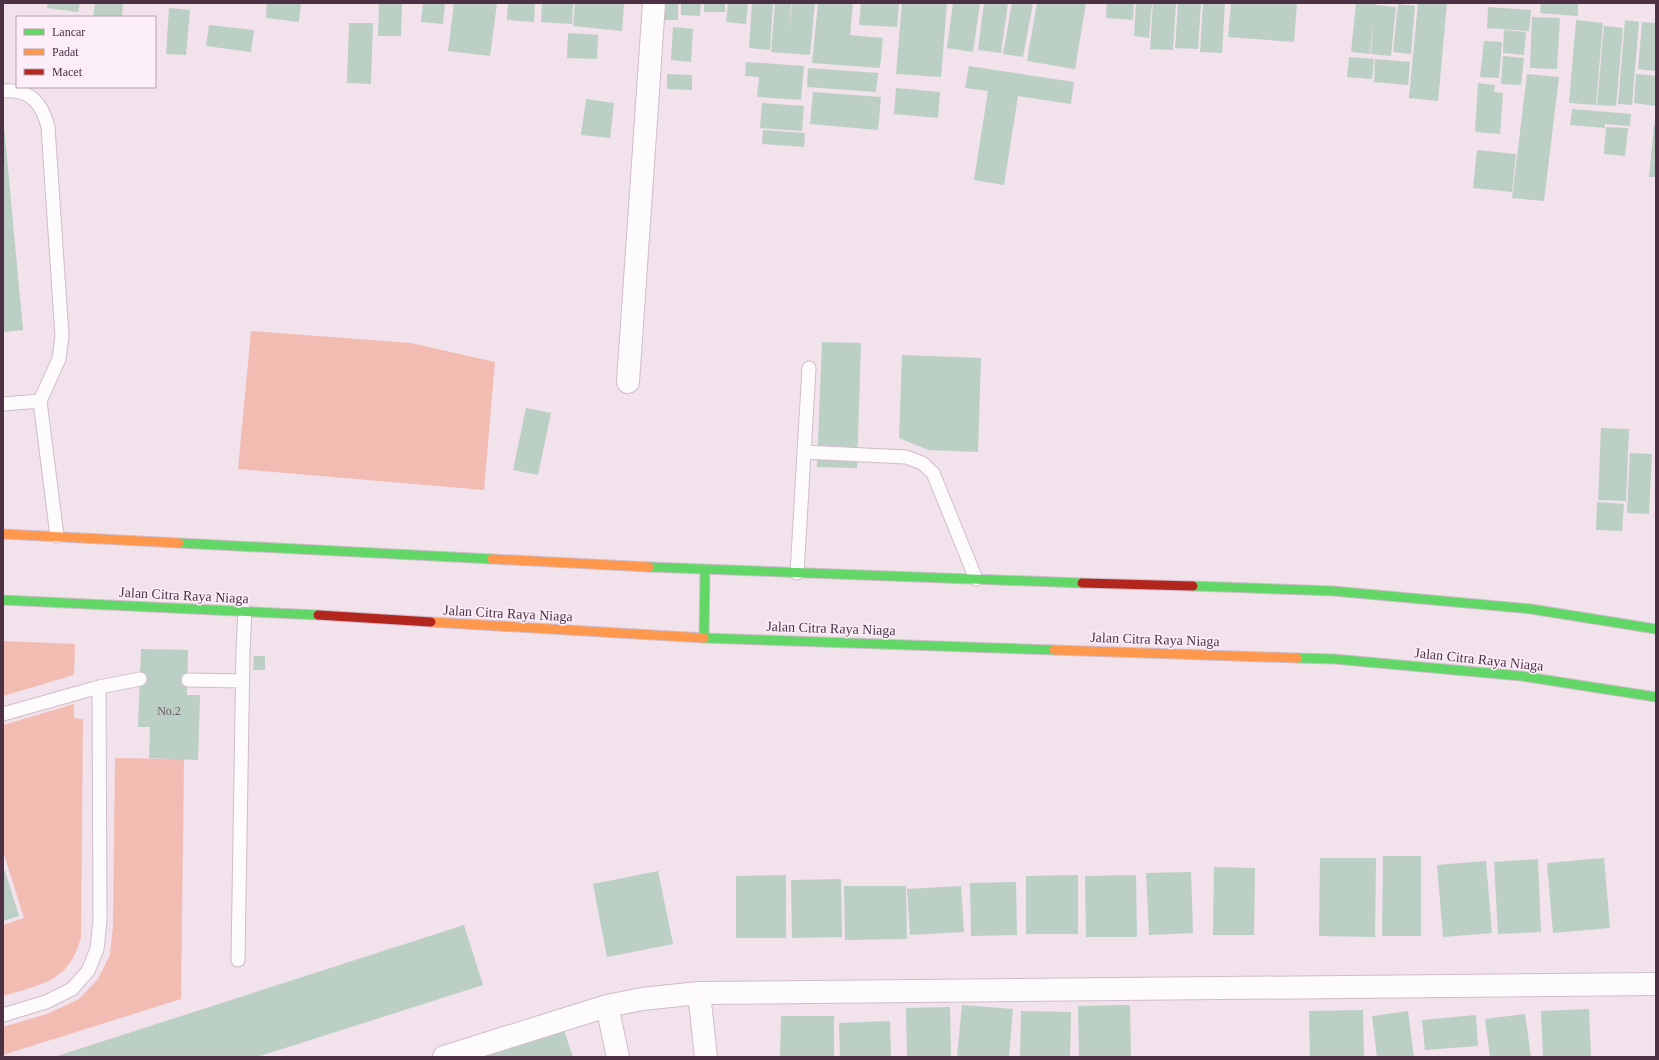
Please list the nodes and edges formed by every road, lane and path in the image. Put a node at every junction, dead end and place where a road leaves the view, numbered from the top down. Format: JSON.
{"nodes":[{"id":1,"x":654,"y":3,"type":"edge"},
{"id":2,"x":3,"y":91,"type":"edge"},
{"id":3,"x":809,"y":368,"type":"dead end"},
{"id":4,"x":628,"y":382,"type":"dead end"},
{"id":5,"x":40,"y":401,"type":"junction"},
{"id":6,"x":3,"y":404,"type":"edge"},
{"id":7,"x":804,"y":452,"type":"junction"},
{"id":8,"x":3,"y":534,"type":"edge"},
{"id":9,"x":58,"y":536,"type":"junction"},
{"id":10,"x":705,"y":570,"type":"junction"},
{"id":11,"x":797,"y":572,"type":"junction"},
{"id":12,"x":976,"y":579,"type":"junction"},
{"id":13,"x":3,"y":600,"type":"edge"},
{"id":14,"x":245,"y":611,"type":"junction"},
{"id":15,"x":1656,"y":629,"type":"edge"},
{"id":16,"x":704,"y":638,"type":"junction"},
{"id":17,"x":140,"y":678,"type":"dead end"},
{"id":18,"x":188,"y":680,"type":"dead end"},
{"id":19,"x":242,"y":681,"type":"junction"},
{"id":20,"x":98,"y":687,"type":"junction"},
{"id":21,"x":1656,"y":697,"type":"edge"},
{"id":22,"x":3,"y":714,"type":"edge"},
{"id":23,"x":238,"y":960,"type":"dead end"},
{"id":24,"x":1656,"y":984,"type":"edge"},
{"id":25,"x":699,"y":993,"type":"junction"},
{"id":26,"x":607,"y":1006,"type":"junction"},
{"id":27,"x":3,"y":1015,"type":"edge"},
{"id":28,"x":444,"y":1057,"type":"edge"},
{"id":29,"x":618,"y":1057,"type":"edge"},
{"id":30,"x":706,"y":1057,"type":"edge"}],
"edges":[{"from":1,"to":4,"type":"street"},
{"from":2,"to":5,"type":"lane"},
{"from":3,"to":7,"type":"lane"},
{"from":5,"to":6,"type":"lane"},
{"from":5,"to":9,"type":"lane"},
{"from":7,"to":11,"type":"lane"},
{"from":7,"to":12,"type":"lane"},
{"from":8,"to":9,"type":"street"},
{"from":9,"to":10,"type":"street"},
{"from":10,"to":11,"type":"street"},
{"from":10,"to":16,"type":"street"},
{"from":11,"to":12,"type":"street"},
{"from":12,"to":15,"type":"street"},
{"from":13,"to":14,"type":"street","name":"Jalan Citra Raya Niaga"},
{"from":14,"to":16,"type":"street","name":"Jalan Citra Raya Niaga"},
{"from":14,"to":19,"type":"lane"},
{"from":16,"to":21,"type":"street","name":"Jalan Citra Raya Niaga"},
{"from":17,"to":20,"type":"lane"},
{"from":18,"to":19,"type":"lane"},
{"from":19,"to":23,"type":"lane"},
{"from":20,"to":22,"type":"lane"},
{"from":20,"to":27,"type":"lane"},
{"from":24,"to":25,"type":"street"},
{"from":25,"to":26,"type":"street"},
{"from":25,"to":30,"type":"street"},
{"from":26,"to":28,"type":"street"},
{"from":26,"to":29,"type":"street"}]}
